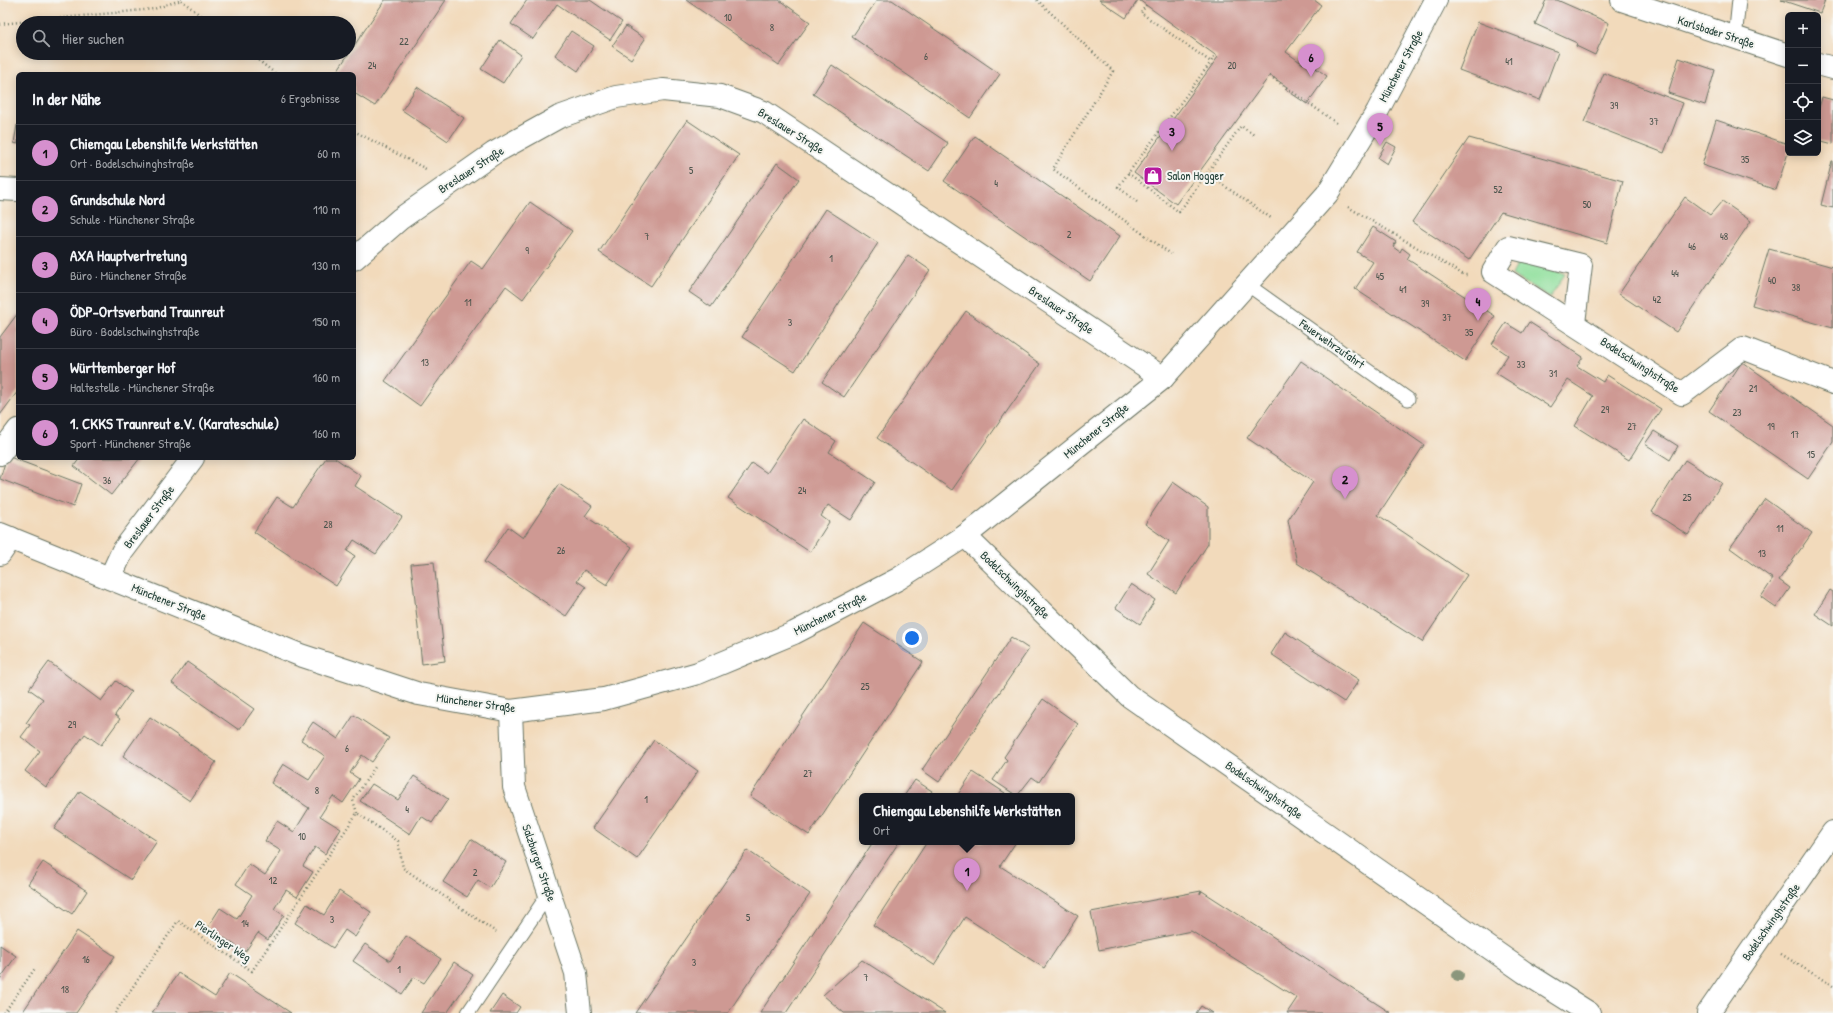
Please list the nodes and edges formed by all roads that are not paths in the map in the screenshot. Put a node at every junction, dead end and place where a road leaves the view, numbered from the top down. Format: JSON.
{"nodes":[{"id":1,"x":1436,"y":0,"type":"edge"},
{"id":2,"x":1622,"y":0,"type":"edge"},
{"id":3,"x":1739,"y":0,"type":"edge"},
{"id":4,"x":1735,"y":39,"type":"junction"},
{"id":5,"x":1785,"y":54,"type":"edge"},
{"id":6,"x":1821,"y":65,"type":"edge"},
{"id":7,"x":1833,"y":68,"type":"edge"},
{"id":8,"x":0,"y":189,"type":"edge"},
{"id":9,"x":16,"y":190,"type":"edge"},
{"id":10,"x":356,"y":257,"type":"edge"},
{"id":11,"x":1255,"y":290,"type":"dead end"},
{"id":12,"x":1574,"y":323,"type":"junction"},
{"id":13,"x":1163,"y":378,"type":"junction"},
{"id":14,"x":1833,"y":383,"type":"edge"},
{"id":15,"x":1408,"y":399,"type":"dead end"},
{"id":16,"x":16,"y":433,"type":"edge"},
{"id":17,"x":0,"y":454,"type":"edge"},
{"id":18,"x":191,"y":460,"type":"edge"},
{"id":19,"x":965,"y":536,"type":"junction"},
{"id":20,"x":4,"y":542,"type":"edge"},
{"id":21,"x":110,"y":578,"type":"junction"},
{"id":22,"x":511,"y":711,"type":"junction"},
{"id":23,"x":1833,"y":832,"type":"edge"},
{"id":24,"x":551,"y":897,"type":"junction"},
{"id":25,"x":468,"y":1013,"type":"edge"},
{"id":26,"x":580,"y":1013,"type":"edge"},
{"id":27,"x":1589,"y":1013,"type":"edge"},
{"id":28,"x":1708,"y":1013,"type":"edge"}],
"edges":[{"from":1,"to":13,"type":"street","name":"Münchener Straße"},
{"from":2,"to":4,"type":"street","name":"Karlsbader Straße"},
{"from":3,"to":4,"type":"lane"},
{"from":4,"to":5,"type":"street","name":"Karlsbader Straße"},
{"from":6,"to":7,"type":"street"},
{"from":8,"to":9,"type":"street"},
{"from":10,"to":13,"type":"street","name":"Breslauer Straße"},
{"from":11,"to":15,"type":"lane","name":"Feuerwehrzufahrt"},
{"from":12,"to":12,"type":"street","name":"Bodelschwinghstraße"},
{"from":12,"to":14,"type":"street","name":"Bodelschwinghstraße"},
{"from":13,"to":19,"type":"street","name":"Münchener Straße"},
{"from":16,"to":17,"type":"street"},
{"from":18,"to":21,"type":"street","name":"Breslauer Straße"},
{"from":19,"to":22,"type":"street","name":"Münchener Straße"},
{"from":19,"to":27,"type":"street","name":"Bodelschwinghstraße"},
{"from":20,"to":21,"type":"street","name":"Münchener Straße"},
{"from":21,"to":22,"type":"street","name":"Münchener Straße"},
{"from":22,"to":24,"type":"street","name":"Salzburger Straße"},
{"from":23,"to":28,"type":"street","name":"Bodelschwinghstraße"},
{"from":24,"to":25,"type":"lane"},
{"from":24,"to":26,"type":"street","name":"Salzburger Straße"}]}
